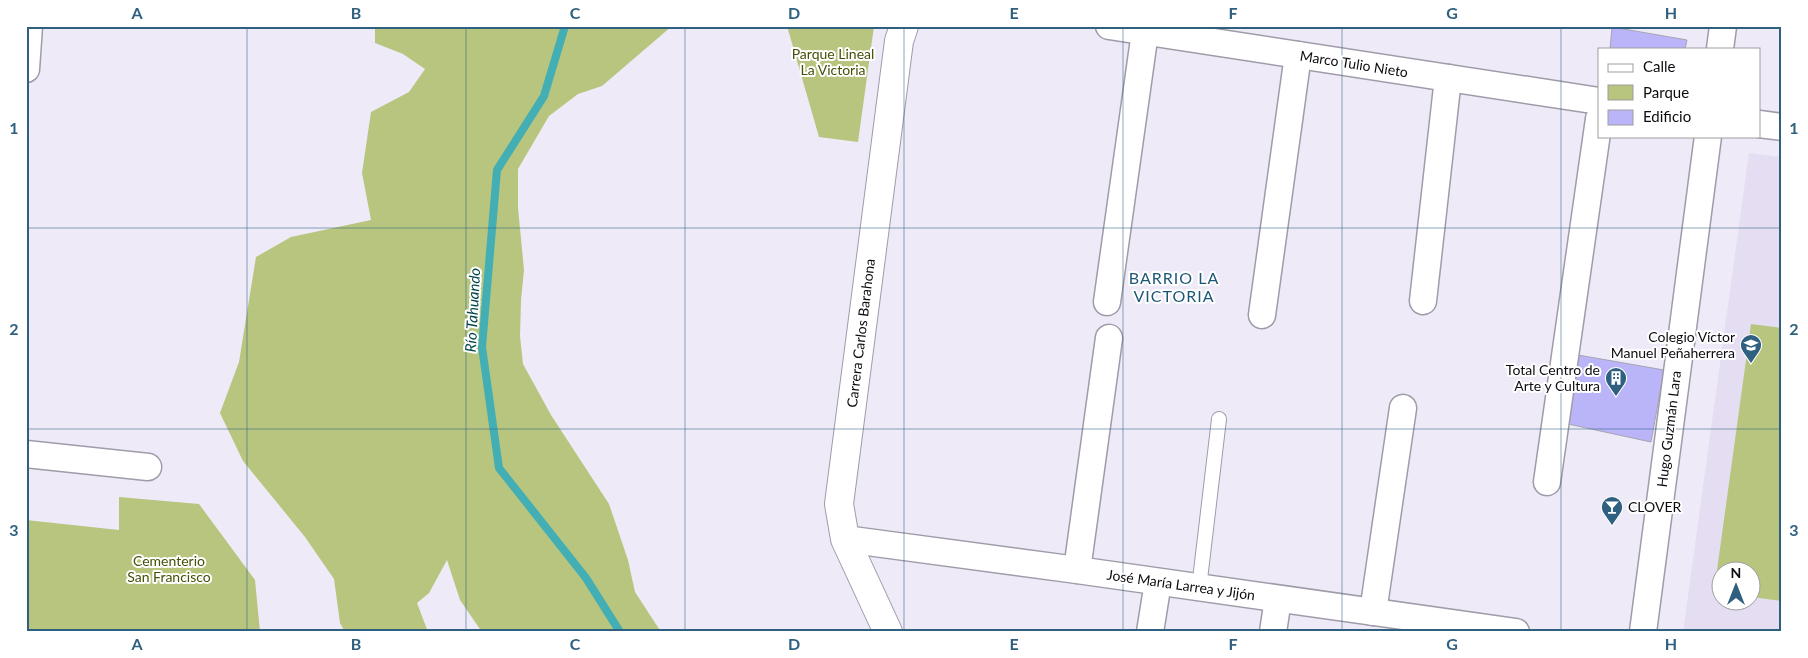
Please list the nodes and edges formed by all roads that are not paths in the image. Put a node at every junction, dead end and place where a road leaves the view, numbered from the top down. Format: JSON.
{"nodes":[{"id":1,"x":29,"y":26,"type":"edge"},
{"id":2,"x":904,"y":26,"type":"edge"},
{"id":3,"x":1110,"y":26,"type":"edge"},
{"id":4,"x":1723,"y":26,"type":"edge"},
{"id":5,"x":1145,"y":32,"type":"junction"},
{"id":6,"x":1720,"y":48,"type":"edge"},
{"id":7,"x":1298,"y":55,"type":"junction"},
{"id":8,"x":26,"y":69,"type":"edge"},
{"id":9,"x":1448,"y":78,"type":"junction"},
{"id":10,"x":1598,"y":101,"type":"edge"},
{"id":11,"x":1760,"y":124,"type":"edge"},
{"id":12,"x":1598,"y":126,"type":"edge"},
{"id":13,"x":1782,"y":127,"type":"edge"},
{"id":14,"x":1708,"y":138,"type":"edge"},
{"id":15,"x":1423,"y":301,"type":"dead end"},
{"id":16,"x":1107,"y":302,"type":"dead end"},
{"id":17,"x":1262,"y":315,"type":"dead end"},
{"id":18,"x":1109,"y":338,"type":"dead end"},
{"id":19,"x":1403,"y":408,"type":"dead end"},
{"id":20,"x":1219,"y":419,"type":"dead end"},
{"id":21,"x":26,"y":454,"type":"edge"},
{"id":22,"x":148,"y":467,"type":"dead end"},
{"id":23,"x":1547,"y":482,"type":"dead end"},
{"id":24,"x":845,"y":539,"type":"junction"},
{"id":25,"x":1077,"y":570,"type":"junction"},
{"id":26,"x":1158,"y":582,"type":"junction"},
{"id":27,"x":1199,"y":588,"type":"junction"},
{"id":28,"x":1278,"y":599,"type":"junction"},
{"id":29,"x":1373,"y":612,"type":"junction"},
{"id":30,"x":1398,"y":624,"type":"edge"},
{"id":31,"x":888,"y":632,"type":"edge"},
{"id":32,"x":1150,"y":632,"type":"edge"},
{"id":33,"x":1273,"y":632,"type":"edge"},
{"id":34,"x":1516,"y":632,"type":"edge"},
{"id":35,"x":1643,"y":632,"type":"edge"}],
"edges":[{"from":1,"to":8,"type":"street"},
{"from":2,"to":24,"type":"street","name":"Carrera Carlos Barahona"},
{"from":3,"to":5,"type":"street","name":"Marco Tulio Nieto"},
{"from":4,"to":6,"type":"street"},
{"from":5,"to":7,"type":"street","name":"Marco Tulio Nieto"},
{"from":5,"to":16,"type":"street"},
{"from":7,"to":9,"type":"street","name":"Marco Tulio Nieto"},
{"from":7,"to":17,"type":"street"},
{"from":9,"to":10,"type":"street","name":"Marco Tulio Nieto"},
{"from":9,"to":15,"type":"street"},
{"from":11,"to":13,"type":"street"},
{"from":12,"to":23,"type":"street"},
{"from":14,"to":35,"type":"street","name":"Hugo Guzmán Lara"},
{"from":18,"to":25,"type":"street"},
{"from":19,"to":29,"type":"street"},
{"from":20,"to":27,"type":"lane"},
{"from":21,"to":22,"type":"street"},
{"from":24,"to":25,"type":"street","name":"José María Larrea y Jijón"},
{"from":24,"to":31,"type":"street","name":"Carrera Carlos Barahona"},
{"from":25,"to":26,"type":"street","name":"José María Larrea y Jijón"},
{"from":26,"to":27,"type":"street","name":"José María Larrea y Jijón"},
{"from":26,"to":32,"type":"street"},
{"from":27,"to":28,"type":"street","name":"José María Larrea y Jijón"},
{"from":28,"to":29,"type":"street","name":"José María Larrea y Jijón"},
{"from":28,"to":33,"type":"street"},
{"from":29,"to":30,"type":"street","name":"José María Larrea y Jijón"},
{"from":30,"to":34,"type":"street","name":"José María Larrea y Jijón"}]}
